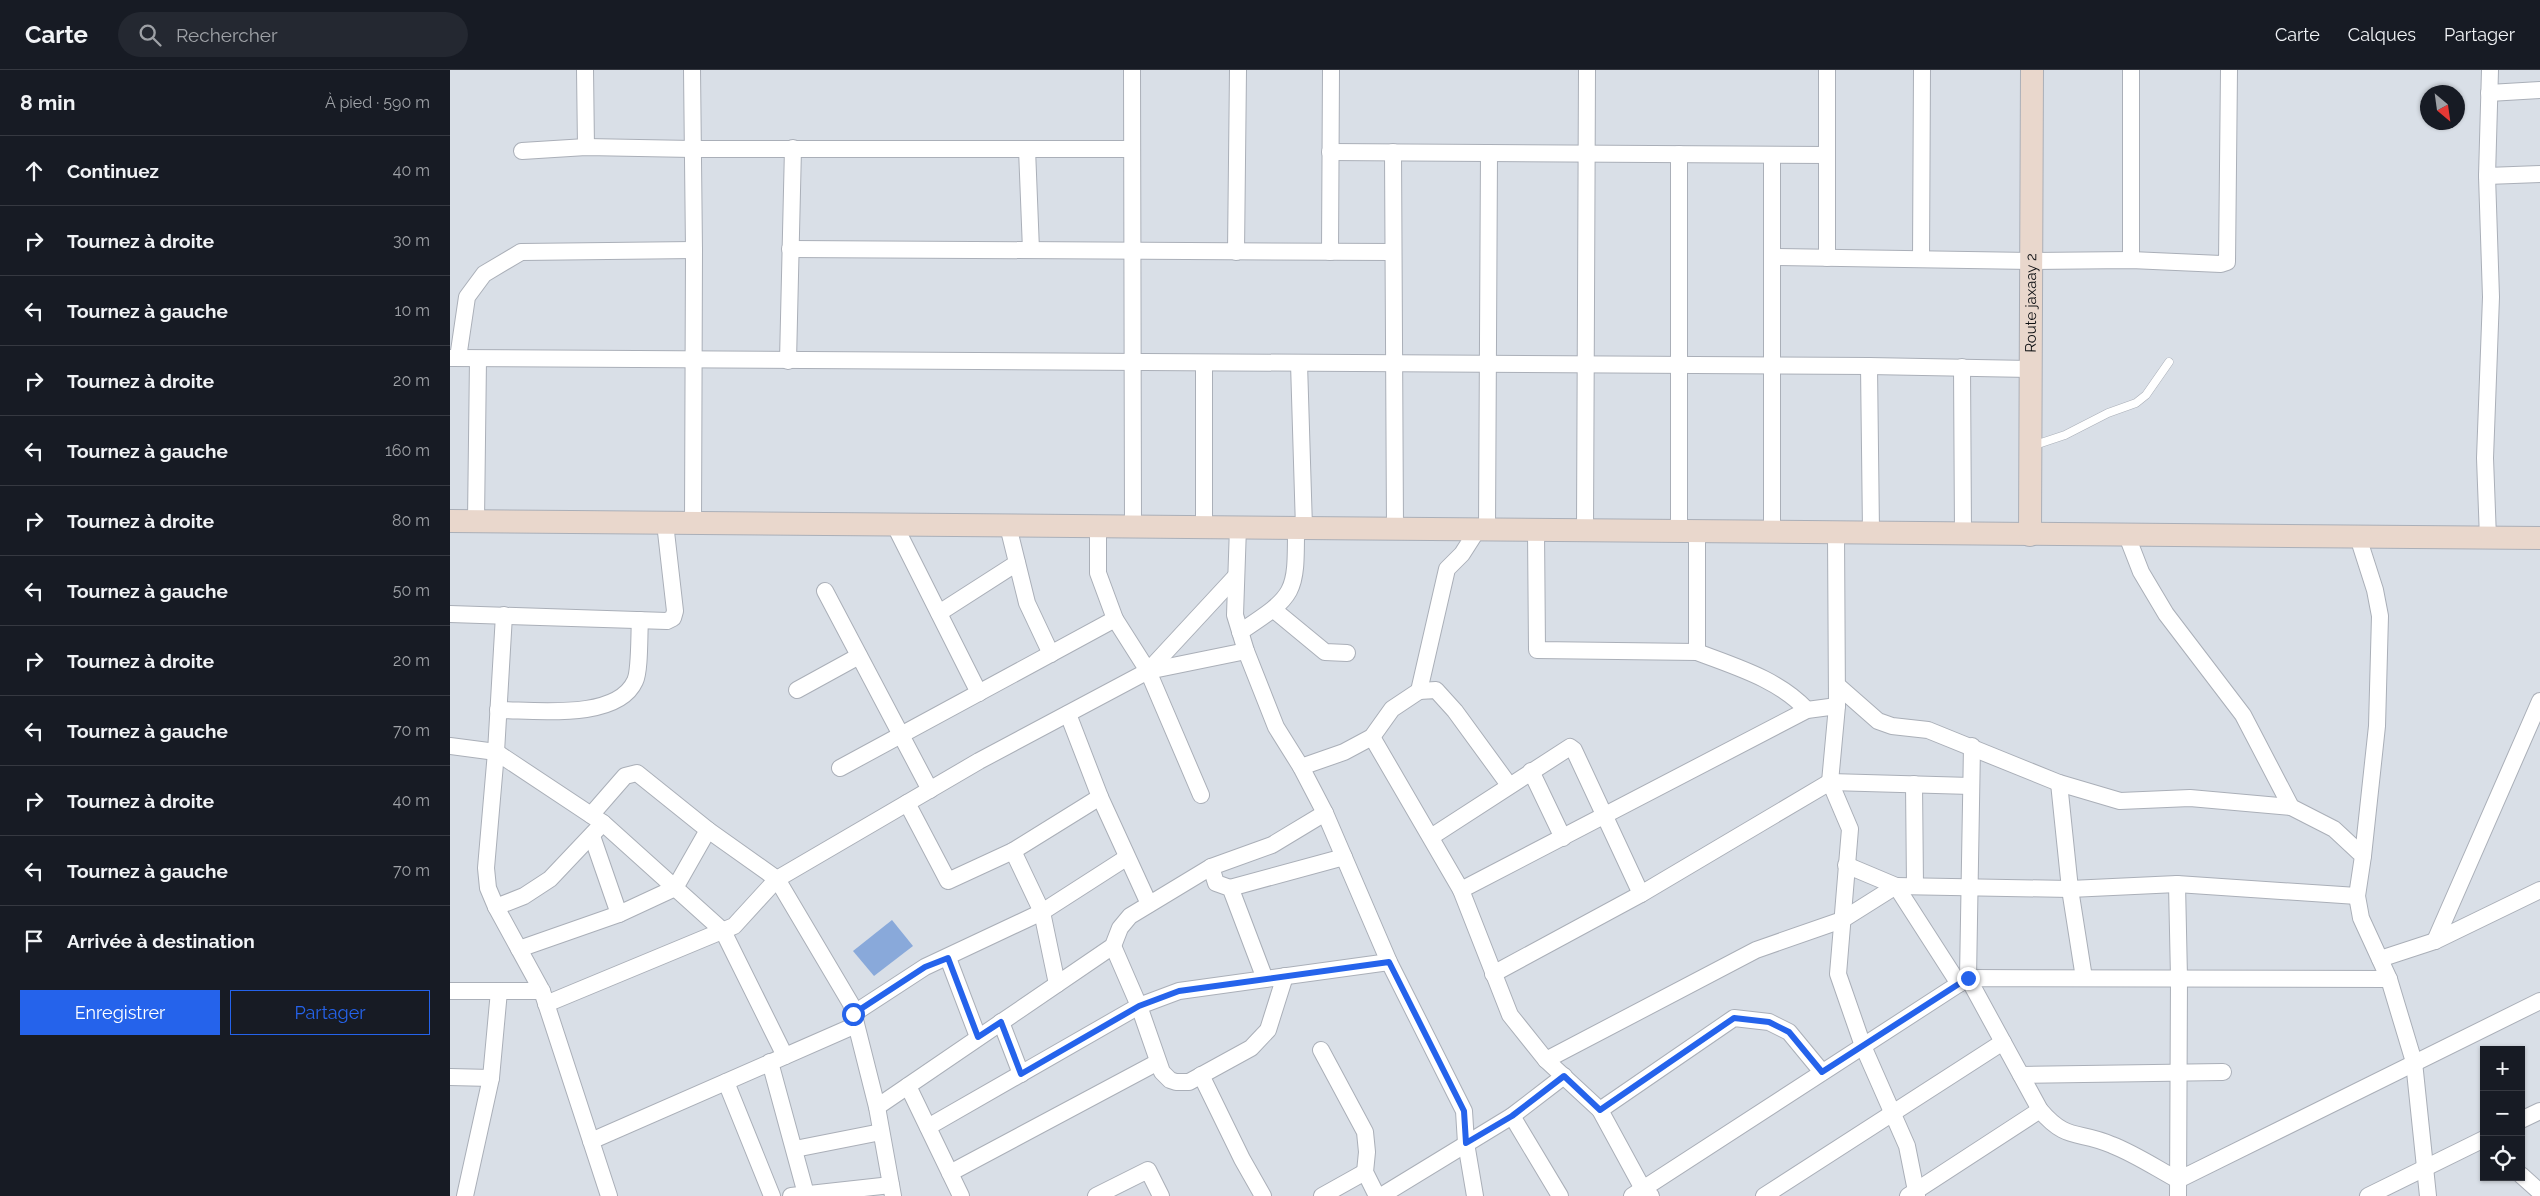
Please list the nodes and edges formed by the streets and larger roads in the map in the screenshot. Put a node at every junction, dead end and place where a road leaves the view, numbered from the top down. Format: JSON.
{"nodes":[{"id":1,"x":585,"y":70,"type":"edge"},
{"id":2,"x":692,"y":70,"type":"edge"},
{"id":3,"x":1132,"y":70,"type":"edge"},
{"id":4,"x":1238,"y":70,"type":"edge"},
{"id":5,"x":1331,"y":70,"type":"edge"},
{"id":6,"x":1587,"y":70,"type":"edge"},
{"id":7,"x":1827,"y":70,"type":"edge"},
{"id":8,"x":1922,"y":70,"type":"edge"},
{"id":9,"x":2032,"y":70,"type":"edge"},
{"id":10,"x":2131,"y":70,"type":"edge"},
{"id":11,"x":2229,"y":70,"type":"edge"},
{"id":12,"x":2490,"y":70,"type":"edge"},
{"id":13,"x":2540,"y":90,"type":"edge"},
{"id":14,"x":2489,"y":93,"type":"junction"},
{"id":15,"x":586,"y":146,"type":"junction"},
{"id":16,"x":793,"y":148,"type":"junction"},
{"id":17,"x":692,"y":149,"type":"junction"},
{"id":18,"x":1027,"y":149,"type":"junction"},
{"id":19,"x":1132,"y":149,"type":"junction"},
{"id":20,"x":522,"y":152,"type":"dead end"},
{"id":21,"x":1330,"y":152,"type":"junction"},
{"id":22,"x":1393,"y":152,"type":"junction"},
{"id":23,"x":1489,"y":153,"type":"junction"},
{"id":24,"x":1679,"y":154,"type":"junction"},
{"id":25,"x":1587,"y":155,"type":"junction"},
{"id":26,"x":1772,"y":155,"type":"junction"},
{"id":27,"x":1827,"y":156,"type":"junction"},
{"id":28,"x":2540,"y":174,"type":"edge"},
{"id":29,"x":2487,"y":176,"type":"junction"},
{"id":30,"x":790,"y":249,"type":"junction"},
{"id":31,"x":694,"y":250,"type":"junction"},
{"id":32,"x":1031,"y":250,"type":"junction"},
{"id":33,"x":1132,"y":251,"type":"junction"},
{"id":34,"x":1236,"y":252,"type":"junction"},
{"id":35,"x":1330,"y":252,"type":"junction"},
{"id":36,"x":1393,"y":252,"type":"junction"},
{"id":37,"x":1772,"y":258,"type":"junction"},
{"id":38,"x":1827,"y":258,"type":"junction"},
{"id":39,"x":1921,"y":259,"type":"junction"},
{"id":40,"x":2131,"y":260,"type":"junction"},
{"id":41,"x":2031,"y":261,"type":"junction"},
{"id":42,"x":454,"y":358,"type":"edge"},
{"id":43,"x":478,"y":359,"type":"junction"},
{"id":44,"x":694,"y":361,"type":"junction"},
{"id":45,"x":788,"y":361,"type":"junction"},
{"id":46,"x":1133,"y":363,"type":"junction"},
{"id":47,"x":1204,"y":363,"type":"junction"},
{"id":48,"x":1299,"y":364,"type":"junction"},
{"id":49,"x":1394,"y":364,"type":"junction"},
{"id":50,"x":1488,"y":364,"type":"junction"},
{"id":51,"x":1586,"y":365,"type":"junction"},
{"id":52,"x":1679,"y":365,"type":"junction"},
{"id":53,"x":1771,"y":366,"type":"junction"},
{"id":54,"x":1869,"y":366,"type":"junction"},
{"id":55,"x":1962,"y":367,"type":"junction"},
{"id":56,"x":2030,"y":369,"type":"junction"},
{"id":57,"x":450,"y":521,"type":"edge"},
{"id":58,"x":476,"y":522,"type":"junction"},
{"id":59,"x":665,"y":523,"type":"junction"},
{"id":60,"x":693,"y":523,"type":"junction"},
{"id":61,"x":894,"y":524,"type":"junction"},
{"id":62,"x":1008,"y":526,"type":"junction"},
{"id":63,"x":1133,"y":526,"type":"junction"},
{"id":64,"x":1204,"y":527,"type":"junction"},
{"id":65,"x":1238,"y":527,"type":"junction"},
{"id":66,"x":1098,"y":528,"type":"junction"},
{"id":67,"x":1300,"y":528,"type":"junction"},
{"id":68,"x":1395,"y":528,"type":"junction"},
{"id":69,"x":1482,"y":529,"type":"junction"},
{"id":70,"x":1585,"y":530,"type":"junction"},
{"id":71,"x":1536,"y":531,"type":"junction"},
{"id":72,"x":1688,"y":531,"type":"junction"},
{"id":73,"x":1772,"y":531,"type":"junction"},
{"id":74,"x":1871,"y":532,"type":"junction"},
{"id":75,"x":1836,"y":533,"type":"junction"},
{"id":76,"x":1963,"y":533,"type":"junction"},
{"id":77,"x":2030,"y":536,"type":"junction"},
{"id":78,"x":2127,"y":536,"type":"junction"},
{"id":79,"x":2358,"y":537,"type":"junction"},
{"id":80,"x":2488,"y":538,"type":"junction"},
{"id":81,"x":2540,"y":538,"type":"edge"},
{"id":82,"x":1017,"y":563,"type":"junction"},
{"id":83,"x":1236,"y":576,"type":"junction"},
{"id":84,"x":825,"y":591,"type":"dead end"},
{"id":85,"x":1274,"y":610,"type":"junction"},
{"id":86,"x":939,"y":613,"type":"junction"},
{"id":87,"x":450,"y":614,"type":"edge"},
{"id":88,"x":504,"y":615,"type":"junction"},
{"id":89,"x":1115,"y":619,"type":"junction"},
{"id":90,"x":640,"y":620,"type":"junction"},
{"id":91,"x":1240,"y":632,"type":"junction"},
{"id":92,"x":1246,"y":651,"type":"junction"},
{"id":93,"x":1698,"y":652,"type":"junction"},
{"id":94,"x":1347,"y":653,"type":"dead end"},
{"id":95,"x":1050,"y":654,"type":"junction"},
{"id":96,"x":859,"y":656,"type":"junction"},
{"id":97,"x":1148,"y":670,"type":"junction"},
{"id":98,"x":1837,"y":685,"type":"junction"},
{"id":99,"x":797,"y":690,"type":"dead end"},
{"id":100,"x":1419,"y":691,"type":"junction"},
{"id":101,"x":979,"y":693,"type":"junction"},
{"id":102,"x":2540,"y":701,"type":"edge"},
{"id":103,"x":1837,"y":706,"type":"junction"},
{"id":104,"x":498,"y":710,"type":"junction"},
{"id":105,"x":1807,"y":710,"type":"junction"},
{"id":106,"x":1068,"y":714,"type":"junction"},
{"id":107,"x":901,"y":735,"type":"junction"},
{"id":108,"x":1372,"y":737,"type":"junction"},
{"id":109,"x":450,"y":746,"type":"edge"},
{"id":110,"x":1972,"y":746,"type":"junction"},
{"id":111,"x":496,"y":752,"type":"junction"},
{"id":112,"x":1301,"y":767,"type":"junction"},
{"id":113,"x":840,"y":768,"type":"dead end"},
{"id":114,"x":1531,"y":771,"type":"junction"},
{"id":115,"x":1830,"y":782,"type":"junction"},
{"id":116,"x":2059,"y":783,"type":"junction"},
{"id":117,"x":1914,"y":784,"type":"junction"},
{"id":118,"x":1509,"y":786,"type":"junction"},
{"id":119,"x":1971,"y":786,"type":"junction"},
{"id":120,"x":930,"y":790,"type":"junction"},
{"id":121,"x":1201,"y":795,"type":"dead end"},
{"id":122,"x":1100,"y":797,"type":"junction"},
{"id":123,"x":907,"y":803,"type":"junction"},
{"id":124,"x":2291,"y":807,"type":"junction"},
{"id":125,"x":1325,"y":813,"type":"junction"},
{"id":126,"x":1605,"y":817,"type":"junction"},
{"id":127,"x":597,"y":819,"type":"junction"},
{"id":128,"x":708,"y":830,"type":"junction"},
{"id":129,"x":592,"y":836,"type":"junction"},
{"id":130,"x":1431,"y":837,"type":"junction"},
{"id":131,"x":1563,"y":838,"type":"junction"},
{"id":132,"x":1012,"y":851,"type":"junction"},
{"id":133,"x":2363,"y":856,"type":"junction"},
{"id":134,"x":1344,"y":857,"type":"junction"},
{"id":135,"x":1126,"y":858,"type":"junction"},
{"id":136,"x":1846,"y":865,"type":"junction"},
{"id":137,"x":1210,"y":867,"type":"junction"},
{"id":138,"x":777,"y":879,"type":"junction"},
{"id":139,"x":2177,"y":884,"type":"junction"},
{"id":140,"x":1896,"y":886,"type":"junction"},
{"id":141,"x":1915,"y":886,"type":"junction"},
{"id":142,"x":675,"y":888,"type":"junction"},
{"id":143,"x":1230,"y":888,"type":"junction"},
{"id":144,"x":1969,"y":888,"type":"junction"},
{"id":145,"x":2070,"y":889,"type":"junction"},
{"id":146,"x":1461,"y":890,"type":"junction"},
{"id":147,"x":2540,"y":890,"type":"edge"},
{"id":148,"x":1641,"y":894,"type":"junction"},
{"id":149,"x":2357,"y":896,"type":"junction"},
{"id":150,"x":1149,"y":904,"type":"junction"},
{"id":151,"x":496,"y":907,"type":"junction"},
{"id":152,"x":1042,"y":912,"type":"junction"},
{"id":153,"x":619,"y":914,"type":"junction"},
{"id":154,"x":1842,"y":920,"type":"junction"},
{"id":155,"x":723,"y":931,"type":"junction"},
{"id":156,"x":2435,"y":941,"type":"junction"},
{"id":157,"x":1113,"y":946,"type":"junction"},
{"id":158,"x":519,"y":949,"type":"junction"},
{"id":159,"x":948,"y":958,"type":"junction"},
{"id":160,"x":2380,"y":959,"type":"junction"},
{"id":161,"x":1389,"y":962,"type":"junction"},
{"id":162,"x":1493,"y":974,"type":"junction"},
{"id":163,"x":1286,"y":976,"type":"junction"},
{"id":164,"x":2084,"y":978,"type":"junction"},
{"id":165,"x":2179,"y":978,"type":"junction"},
{"id":166,"x":1265,"y":979,"type":"junction"},
{"id":167,"x":2389,"y":979,"type":"junction"},
{"id":168,"x":1963,"y":981,"type":"junction"},
{"id":169,"x":1057,"y":984,"type":"junction"},
{"id":170,"x":450,"y":991,"type":"edge"},
{"id":171,"x":499,"y":991,"type":"junction"},
{"id":172,"x":544,"y":997,"type":"junction"},
{"id":173,"x":2540,"y":1001,"type":"edge"},
{"id":174,"x":1139,"y":1006,"type":"junction"},
{"id":175,"x":854,"y":1019,"type":"junction"},
{"id":176,"x":1001,"y":1022,"type":"junction"},
{"id":177,"x":978,"y":1037,"type":"junction"},
{"id":178,"x":2003,"y":1042,"type":"junction"},
{"id":179,"x":1863,"y":1046,"type":"junction"},
{"id":180,"x":1321,"y":1050,"type":"dead end"},
{"id":181,"x":778,"y":1059,"type":"junction"},
{"id":182,"x":1546,"y":1060,"type":"junction"},
{"id":183,"x":1158,"y":1062,"type":"junction"},
{"id":184,"x":2414,"y":1062,"type":"junction"},
{"id":185,"x":1822,"y":1072,"type":"junction"},
{"id":186,"x":2223,"y":1072,"type":"dead end"},
{"id":187,"x":2177,"y":1073,"type":"junction"},
{"id":188,"x":1021,"y":1074,"type":"junction"},
{"id":189,"x":1201,"y":1075,"type":"junction"},
{"id":190,"x":2021,"y":1075,"type":"junction"},
{"id":191,"x":1564,"y":1076,"type":"junction"},
{"id":192,"x":450,"y":1077,"type":"edge"},
{"id":193,"x":491,"y":1078,"type":"junction"},
{"id":194,"x":726,"y":1082,"type":"junction"},
{"id":195,"x":908,"y":1086,"type":"junction"},
{"id":196,"x":877,"y":1107,"type":"junction"},
{"id":197,"x":1600,"y":1110,"type":"junction"},
{"id":198,"x":2040,"y":1110,"type":"junction"},
{"id":199,"x":2540,"y":1111,"type":"edge"},
{"id":200,"x":1893,"y":1113,"type":"junction"},
{"id":201,"x":1512,"y":1116,"type":"junction"},
{"id":202,"x":2525,"y":1118,"type":"edge"},
{"id":203,"x":928,"y":1127,"type":"junction"},
{"id":204,"x":881,"y":1132,"type":"junction"},
{"id":205,"x":591,"y":1140,"type":"junction"},
{"id":206,"x":2480,"y":1141,"type":"edge"},
{"id":207,"x":1466,"y":1143,"type":"junction"},
{"id":208,"x":795,"y":1149,"type":"junction"},
{"id":209,"x":2426,"y":1167,"type":"junction"},
{"id":210,"x":1365,"y":1172,"type":"junction"},
{"id":211,"x":950,"y":1173,"type":"junction"},
{"id":212,"x":2525,"y":1179,"type":"edge"},
{"id":213,"x":2178,"y":1188,"type":"edge"},
{"id":214,"x":892,"y":1191,"type":"edge"},
{"id":215,"x":2540,"y":1192,"type":"edge"},
{"id":216,"x":1642,"y":1194,"type":"edge"},
{"id":217,"x":1914,"y":1194,"type":"edge"},
{"id":218,"x":799,"y":1195,"type":"edge"},
{"id":219,"x":465,"y":1196,"type":"edge"},
{"id":220,"x":609,"y":1196,"type":"edge"},
{"id":221,"x":772,"y":1196,"type":"edge"},
{"id":222,"x":961,"y":1196,"type":"edge"},
{"id":223,"x":1096,"y":1196,"type":"edge"},
{"id":224,"x":1161,"y":1196,"type":"edge"},
{"id":225,"x":1263,"y":1196,"type":"edge"},
{"id":226,"x":1322,"y":1196,"type":"edge"},
{"id":227,"x":1377,"y":1196,"type":"edge"},
{"id":228,"x":1381,"y":1196,"type":"edge"},
{"id":229,"x":1475,"y":1196,"type":"edge"},
{"id":230,"x":1560,"y":1196,"type":"edge"},
{"id":231,"x":1764,"y":1196,"type":"edge"},
{"id":232,"x":2368,"y":1196,"type":"edge"},
{"id":233,"x":2428,"y":1196,"type":"edge"}],
"edges":[{"from":1,"to":15,"type":"street"},
{"from":2,"to":17,"type":"street"},
{"from":3,"to":19,"type":"street"},
{"from":4,"to":34,"type":"street"},
{"from":5,"to":21,"type":"street"},
{"from":6,"to":25,"type":"street"},
{"from":7,"to":27,"type":"street"},
{"from":8,"to":39,"type":"street"},
{"from":9,"to":41,"type":"street","name":"Route jaxaay 2"},
{"from":10,"to":40,"type":"street"},
{"from":11,"to":40,"type":"street"},
{"from":12,"to":14,"type":"street"},
{"from":13,"to":14,"type":"street"},
{"from":14,"to":29,"type":"street"},
{"from":15,"to":17,"type":"street"},
{"from":15,"to":20,"type":"street"},
{"from":16,"to":17,"type":"street"},
{"from":16,"to":18,"type":"street"},
{"from":16,"to":30,"type":"street"},
{"from":17,"to":31,"type":"street"},
{"from":18,"to":19,"type":"street"},
{"from":18,"to":32,"type":"street"},
{"from":19,"to":33,"type":"street"},
{"from":21,"to":22,"type":"street"},
{"from":21,"to":35,"type":"street"},
{"from":22,"to":23,"type":"street"},
{"from":22,"to":36,"type":"street"},
{"from":23,"to":25,"type":"street"},
{"from":23,"to":50,"type":"street"},
{"from":24,"to":25,"type":"street"},
{"from":24,"to":26,"type":"street"},
{"from":24,"to":52,"type":"street"},
{"from":25,"to":51,"type":"street"},
{"from":26,"to":27,"type":"street"},
{"from":26,"to":37,"type":"street"},
{"from":27,"to":38,"type":"street"},
{"from":28,"to":29,"type":"street"},
{"from":29,"to":80,"type":"street"},
{"from":30,"to":32,"type":"street"},
{"from":30,"to":45,"type":"street"},
{"from":31,"to":42,"type":"street"},
{"from":31,"to":44,"type":"street"},
{"from":32,"to":33,"type":"street"},
{"from":33,"to":34,"type":"street"},
{"from":33,"to":46,"type":"street"},
{"from":34,"to":35,"type":"street"},
{"from":35,"to":36,"type":"street"},
{"from":36,"to":49,"type":"street"},
{"from":37,"to":38,"type":"street"},
{"from":37,"to":53,"type":"street"},
{"from":38,"to":39,"type":"street"},
{"from":39,"to":41,"type":"street"},
{"from":40,"to":41,"type":"street"},
{"from":41,"to":56,"type":"street","name":"Route jaxaay 2"},
{"from":42,"to":43,"type":"street"},
{"from":43,"to":44,"type":"street"},
{"from":43,"to":58,"type":"street"},
{"from":44,"to":45,"type":"street"},
{"from":44,"to":60,"type":"street"},
{"from":45,"to":46,"type":"street"},
{"from":46,"to":47,"type":"street"},
{"from":46,"to":63,"type":"street"},
{"from":47,"to":48,"type":"street"},
{"from":47,"to":64,"type":"street"},
{"from":48,"to":49,"type":"street"},
{"from":48,"to":67,"type":"street"},
{"from":49,"to":50,"type":"street"},
{"from":49,"to":68,"type":"street"},
{"from":50,"to":51,"type":"street"},
{"from":50,"to":69,"type":"street"},
{"from":51,"to":52,"type":"street"},
{"from":51,"to":70,"type":"street"},
{"from":52,"to":53,"type":"street"},
{"from":52,"to":72,"type":"street"},
{"from":53,"to":54,"type":"street"},
{"from":53,"to":73,"type":"street"},
{"from":54,"to":55,"type":"street"},
{"from":54,"to":74,"type":"street"},
{"from":55,"to":56,"type":"street"},
{"from":55,"to":76,"type":"street"},
{"from":56,"to":77,"type":"street","name":"Route jaxaay 2"},
{"from":57,"to":58,"type":"street"},
{"from":58,"to":59,"type":"street"},
{"from":59,"to":60,"type":"street"},
{"from":59,"to":90,"type":"street"},
{"from":60,"to":61,"type":"street"},
{"from":61,"to":62,"type":"street"},
{"from":61,"to":86,"type":"street"},
{"from":62,"to":66,"type":"street"},
{"from":62,"to":82,"type":"street"},
{"from":63,"to":64,"type":"street"},
{"from":63,"to":66,"type":"street"},
{"from":64,"to":65,"type":"street"},
{"from":65,"to":67,"type":"street"},
{"from":65,"to":83,"type":"street"},
{"from":66,"to":89,"type":"street"},
{"from":67,"to":68,"type":"street"},
{"from":67,"to":85,"type":"street"},
{"from":68,"to":69,"type":"street"},
{"from":69,"to":71,"type":"street"},
{"from":69,"to":100,"type":"street"},
{"from":70,"to":71,"type":"street"},
{"from":70,"to":72,"type":"street"},
{"from":71,"to":93,"type":"street"},
{"from":72,"to":73,"type":"street"},
{"from":72,"to":93,"type":"street"},
{"from":73,"to":75,"type":"street"},
{"from":74,"to":75,"type":"street"},
{"from":74,"to":76,"type":"street"},
{"from":75,"to":98,"type":"street"},
{"from":76,"to":77,"type":"street"},
{"from":77,"to":78,"type":"street"},
{"from":78,"to":79,"type":"street"},
{"from":78,"to":124,"type":"street"},
{"from":79,"to":80,"type":"street"},
{"from":79,"to":133,"type":"street"},
{"from":80,"to":81,"type":"street"},
{"from":82,"to":86,"type":"street"},
{"from":82,"to":95,"type":"street"},
{"from":83,"to":91,"type":"street"},
{"from":83,"to":97,"type":"street"},
{"from":84,"to":96,"type":"street"},
{"from":85,"to":91,"type":"street"},
{"from":85,"to":94,"type":"street"},
{"from":86,"to":101,"type":"street"},
{"from":87,"to":88,"type":"street"},
{"from":88,"to":90,"type":"street"},
{"from":88,"to":104,"type":"street"},
{"from":89,"to":95,"type":"street"},
{"from":89,"to":97,"type":"street"},
{"from":90,"to":104,"type":"street"},
{"from":91,"to":92,"type":"street"},
{"from":92,"to":97,"type":"street"},
{"from":92,"to":112,"type":"street"},
{"from":93,"to":105,"type":"street"},
{"from":95,"to":101,"type":"street"},
{"from":96,"to":99,"type":"street"},
{"from":96,"to":107,"type":"street"},
{"from":97,"to":106,"type":"street"},
{"from":97,"to":121,"type":"street"},
{"from":98,"to":103,"type":"street"},
{"from":98,"to":110,"type":"street"},
{"from":100,"to":108,"type":"street"},
{"from":100,"to":118,"type":"street"},
{"from":101,"to":107,"type":"street"},
{"from":102,"to":156,"type":"street"},
{"from":103,"to":105,"type":"street"},
{"from":103,"to":115,"type":"street"},
{"from":104,"to":111,"type":"street"},
{"from":105,"to":126,"type":"street"},
{"from":106,"to":120,"type":"street"},
{"from":106,"to":122,"type":"street"},
{"from":107,"to":113,"type":"street"},
{"from":107,"to":120,"type":"street"},
{"from":108,"to":112,"type":"street"},
{"from":108,"to":130,"type":"street"},
{"from":109,"to":111,"type":"street"},
{"from":110,"to":116,"type":"street"},
{"from":110,"to":119,"type":"street"},
{"from":111,"to":127,"type":"street"},
{"from":111,"to":151,"type":"street"},
{"from":112,"to":125,"type":"street"},
{"from":114,"to":118,"type":"street"},
{"from":114,"to":126,"type":"street"},
{"from":114,"to":131,"type":"street"},
{"from":115,"to":117,"type":"street"},
{"from":115,"to":136,"type":"street"},
{"from":115,"to":148,"type":"street"},
{"from":116,"to":124,"type":"street"},
{"from":116,"to":145,"type":"street"},
{"from":117,"to":119,"type":"street"},
{"from":117,"to":141,"type":"street"},
{"from":118,"to":130,"type":"street"},
{"from":119,"to":144,"type":"street"},
{"from":120,"to":123,"type":"street"},
{"from":122,"to":132,"type":"street"},
{"from":122,"to":135,"type":"street"},
{"from":123,"to":132,"type":"street"},
{"from":123,"to":138,"type":"street"},
{"from":124,"to":133,"type":"street"},
{"from":125,"to":134,"type":"street"},
{"from":125,"to":137,"type":"street"},
{"from":126,"to":131,"type":"street"},
{"from":126,"to":148,"type":"street"},
{"from":127,"to":128,"type":"street"},
{"from":127,"to":129,"type":"street"},
{"from":127,"to":142,"type":"street"},
{"from":128,"to":138,"type":"street"},
{"from":128,"to":142,"type":"street"},
{"from":129,"to":151,"type":"street"},
{"from":129,"to":153,"type":"street"},
{"from":130,"to":146,"type":"street"},
{"from":131,"to":146,"type":"street"},
{"from":132,"to":152,"type":"street"},
{"from":133,"to":149,"type":"street"},
{"from":134,"to":143,"type":"street"},
{"from":134,"to":161,"type":"street"},
{"from":135,"to":150,"type":"street"},
{"from":135,"to":152,"type":"street"},
{"from":136,"to":140,"type":"street"},
{"from":136,"to":154,"type":"street"},
{"from":137,"to":143,"type":"street"},
{"from":137,"to":150,"type":"street"},
{"from":138,"to":155,"type":"street"},
{"from":138,"to":175,"type":"street"},
{"from":139,"to":145,"type":"street"},
{"from":139,"to":149,"type":"street"},
{"from":139,"to":165,"type":"street"},
{"from":140,"to":141,"type":"street"},
{"from":140,"to":154,"type":"street"},
{"from":140,"to":168,"type":"street"},
{"from":141,"to":144,"type":"street"},
{"from":142,"to":153,"type":"street"},
{"from":142,"to":155,"type":"street"},
{"from":143,"to":166,"type":"street"},
{"from":144,"to":145,"type":"street"},
{"from":144,"to":168,"type":"street"},
{"from":145,"to":164,"type":"street"},
{"from":146,"to":162,"type":"street"},
{"from":147,"to":156,"type":"street"},
{"from":148,"to":162,"type":"street"},
{"from":149,"to":160,"type":"street"},
{"from":150,"to":157,"type":"street"},
{"from":151,"to":158,"type":"street"},
{"from":152,"to":159,"type":"street"},
{"from":152,"to":169,"type":"street"},
{"from":153,"to":158,"type":"street"},
{"from":154,"to":179,"type":"street"},
{"from":154,"to":182,"type":"street"},
{"from":155,"to":172,"type":"street"},
{"from":155,"to":181,"type":"street"},
{"from":156,"to":160,"type":"street"},
{"from":157,"to":169,"type":"street"},
{"from":157,"to":174,"type":"street"},
{"from":158,"to":172,"type":"street"},
{"from":159,"to":175,"type":"street"},
{"from":159,"to":177,"type":"street"},
{"from":160,"to":167,"type":"street"},
{"from":161,"to":163,"type":"street"},
{"from":161,"to":207,"type":"street"},
{"from":162,"to":182,"type":"street"},
{"from":163,"to":166,"type":"street"},
{"from":163,"to":189,"type":"street"},
{"from":164,"to":165,"type":"street"},
{"from":164,"to":168,"type":"street"},
{"from":165,"to":167,"type":"street"},
{"from":165,"to":187,"type":"street"},
{"from":166,"to":174,"type":"street"},
{"from":167,"to":184,"type":"street"},
{"from":168,"to":178,"type":"street"},
{"from":168,"to":179,"type":"street"},
{"from":169,"to":176,"type":"street"},
{"from":170,"to":171,"type":"street"},
{"from":171,"to":172,"type":"street"},
{"from":171,"to":193,"type":"street"},
{"from":172,"to":205,"type":"street"},
{"from":173,"to":184,"type":"street"},
{"from":174,"to":183,"type":"street"},
{"from":174,"to":188,"type":"street"},
{"from":175,"to":181,"type":"street"},
{"from":175,"to":196,"type":"street"},
{"from":176,"to":177,"type":"street"},
{"from":176,"to":188,"type":"street"},
{"from":177,"to":195,"type":"street"},
{"from":178,"to":190,"type":"street"},
{"from":178,"to":200,"type":"street"},
{"from":179,"to":185,"type":"street"},
{"from":179,"to":200,"type":"street"},
{"from":180,"to":210,"type":"street"},
{"from":181,"to":194,"type":"street"},
{"from":181,"to":208,"type":"street"},
{"from":182,"to":191,"type":"street"},
{"from":183,"to":189,"type":"street"},
{"from":183,"to":211,"type":"street"},
{"from":184,"to":209,"type":"street"},
{"from":184,"to":213,"type":"street"},
{"from":185,"to":197,"type":"street"},
{"from":185,"to":216,"type":"street"},
{"from":186,"to":187,"type":"street"},
{"from":187,"to":190,"type":"street"},
{"from":187,"to":213,"type":"street"},
{"from":188,"to":203,"type":"street"},
{"from":189,"to":225,"type":"street"},
{"from":190,"to":198,"type":"street"},
{"from":191,"to":197,"type":"street"},
{"from":191,"to":201,"type":"street"},
{"from":192,"to":193,"type":"street"},
{"from":193,"to":219,"type":"street"},
{"from":194,"to":205,"type":"street"},
{"from":194,"to":221,"type":"street"},
{"from":195,"to":196,"type":"street"},
{"from":195,"to":203,"type":"street"},
{"from":196,"to":204,"type":"street"},
{"from":197,"to":216,"type":"street"},
{"from":198,"to":213,"type":"street"},
{"from":198,"to":217,"type":"street"},
{"from":199,"to":202,"type":"street"},
{"from":200,"to":217,"type":"street"},
{"from":200,"to":231,"type":"street"},
{"from":201,"to":207,"type":"street"},
{"from":201,"to":230,"type":"street"},
{"from":203,"to":211,"type":"street"},
{"from":204,"to":208,"type":"street"},
{"from":204,"to":214,"type":"street"},
{"from":205,"to":220,"type":"street"},
{"from":206,"to":209,"type":"street"},
{"from":207,"to":228,"type":"street"},
{"from":207,"to":229,"type":"street"},
{"from":208,"to":218,"type":"street"},
{"from":209,"to":232,"type":"street"},
{"from":209,"to":233,"type":"street"},
{"from":210,"to":226,"type":"street"},
{"from":210,"to":227,"type":"street"},
{"from":211,"to":222,"type":"street"},
{"from":212,"to":215,"type":"street"},
{"from":214,"to":218,"type":"street"},
{"from":223,"to":224,"type":"street"}]}
